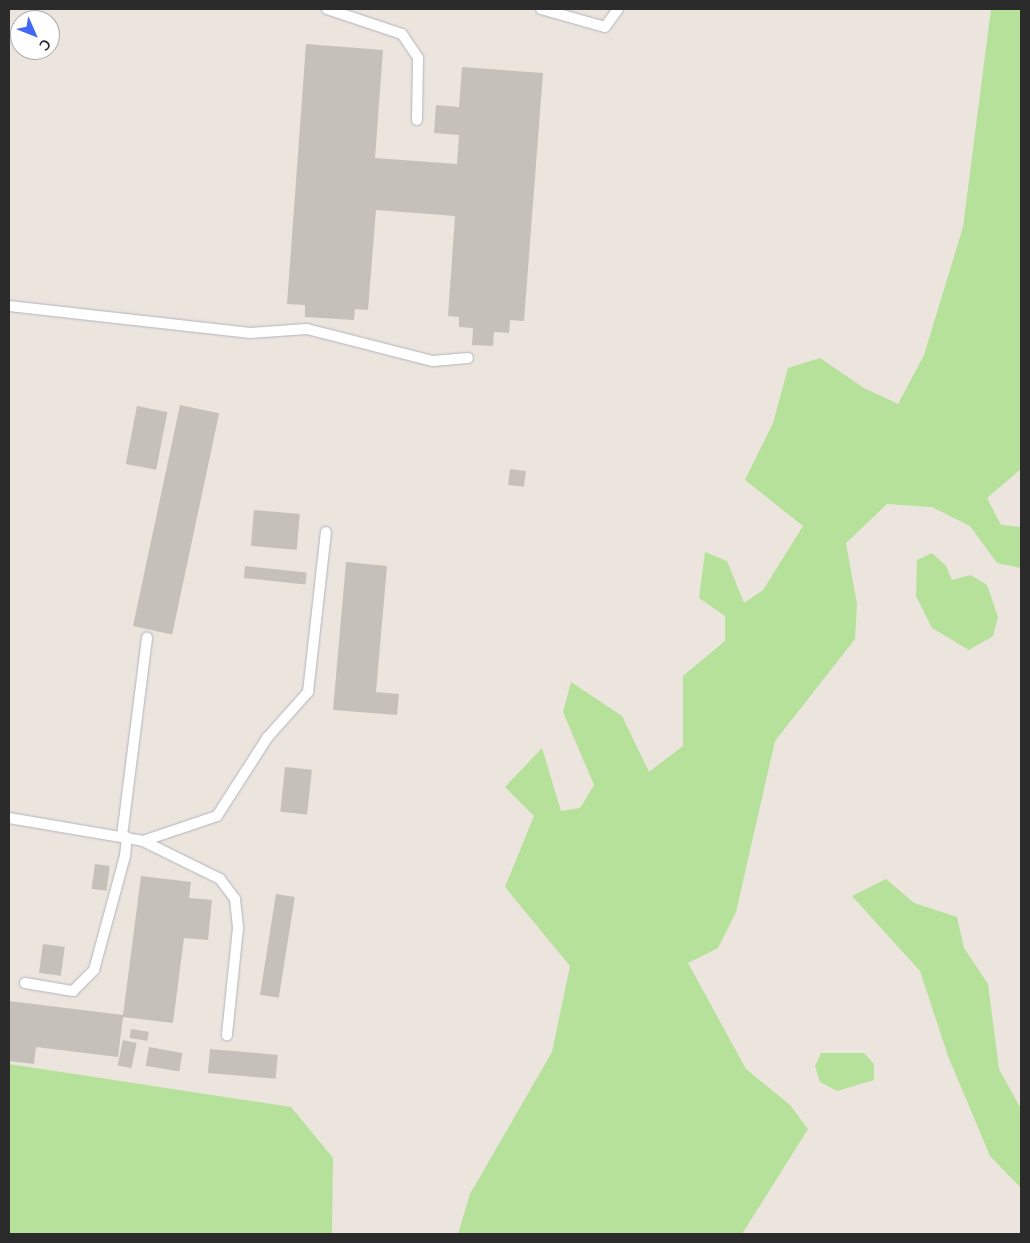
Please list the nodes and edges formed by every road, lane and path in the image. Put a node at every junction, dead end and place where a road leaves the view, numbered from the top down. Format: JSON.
{"nodes":[{"id":1,"x":327,"y":9,"type":"edge"},
{"id":2,"x":541,"y":9,"type":"edge"},
{"id":3,"x":618,"y":9,"type":"edge"},
{"id":4,"x":417,"y":120,"type":"dead end"},
{"id":5,"x":9,"y":306,"type":"edge"},
{"id":6,"x":468,"y":358,"type":"dead end"},
{"id":7,"x":326,"y":532,"type":"dead end"},
{"id":8,"x":147,"y":638,"type":"dead end"},
{"id":9,"x":9,"y":818,"type":"edge"},
{"id":10,"x":124,"y":836,"type":"junction"},
{"id":11,"x":142,"y":841,"type":"junction"},
{"id":12,"x":25,"y":983,"type":"dead end"},
{"id":13,"x":227,"y":1035,"type":"dead end"}],
"edges":[{"from":1,"to":4,"type":"lane"},
{"from":2,"to":3,"type":"lane"},
{"from":5,"to":6,"type":"lane"},
{"from":7,"to":11,"type":"lane"},
{"from":8,"to":10,"type":"lane"},
{"from":9,"to":10,"type":"lane"},
{"from":10,"to":11,"type":"lane"},
{"from":10,"to":12,"type":"lane"},
{"from":11,"to":13,"type":"lane"}]}
